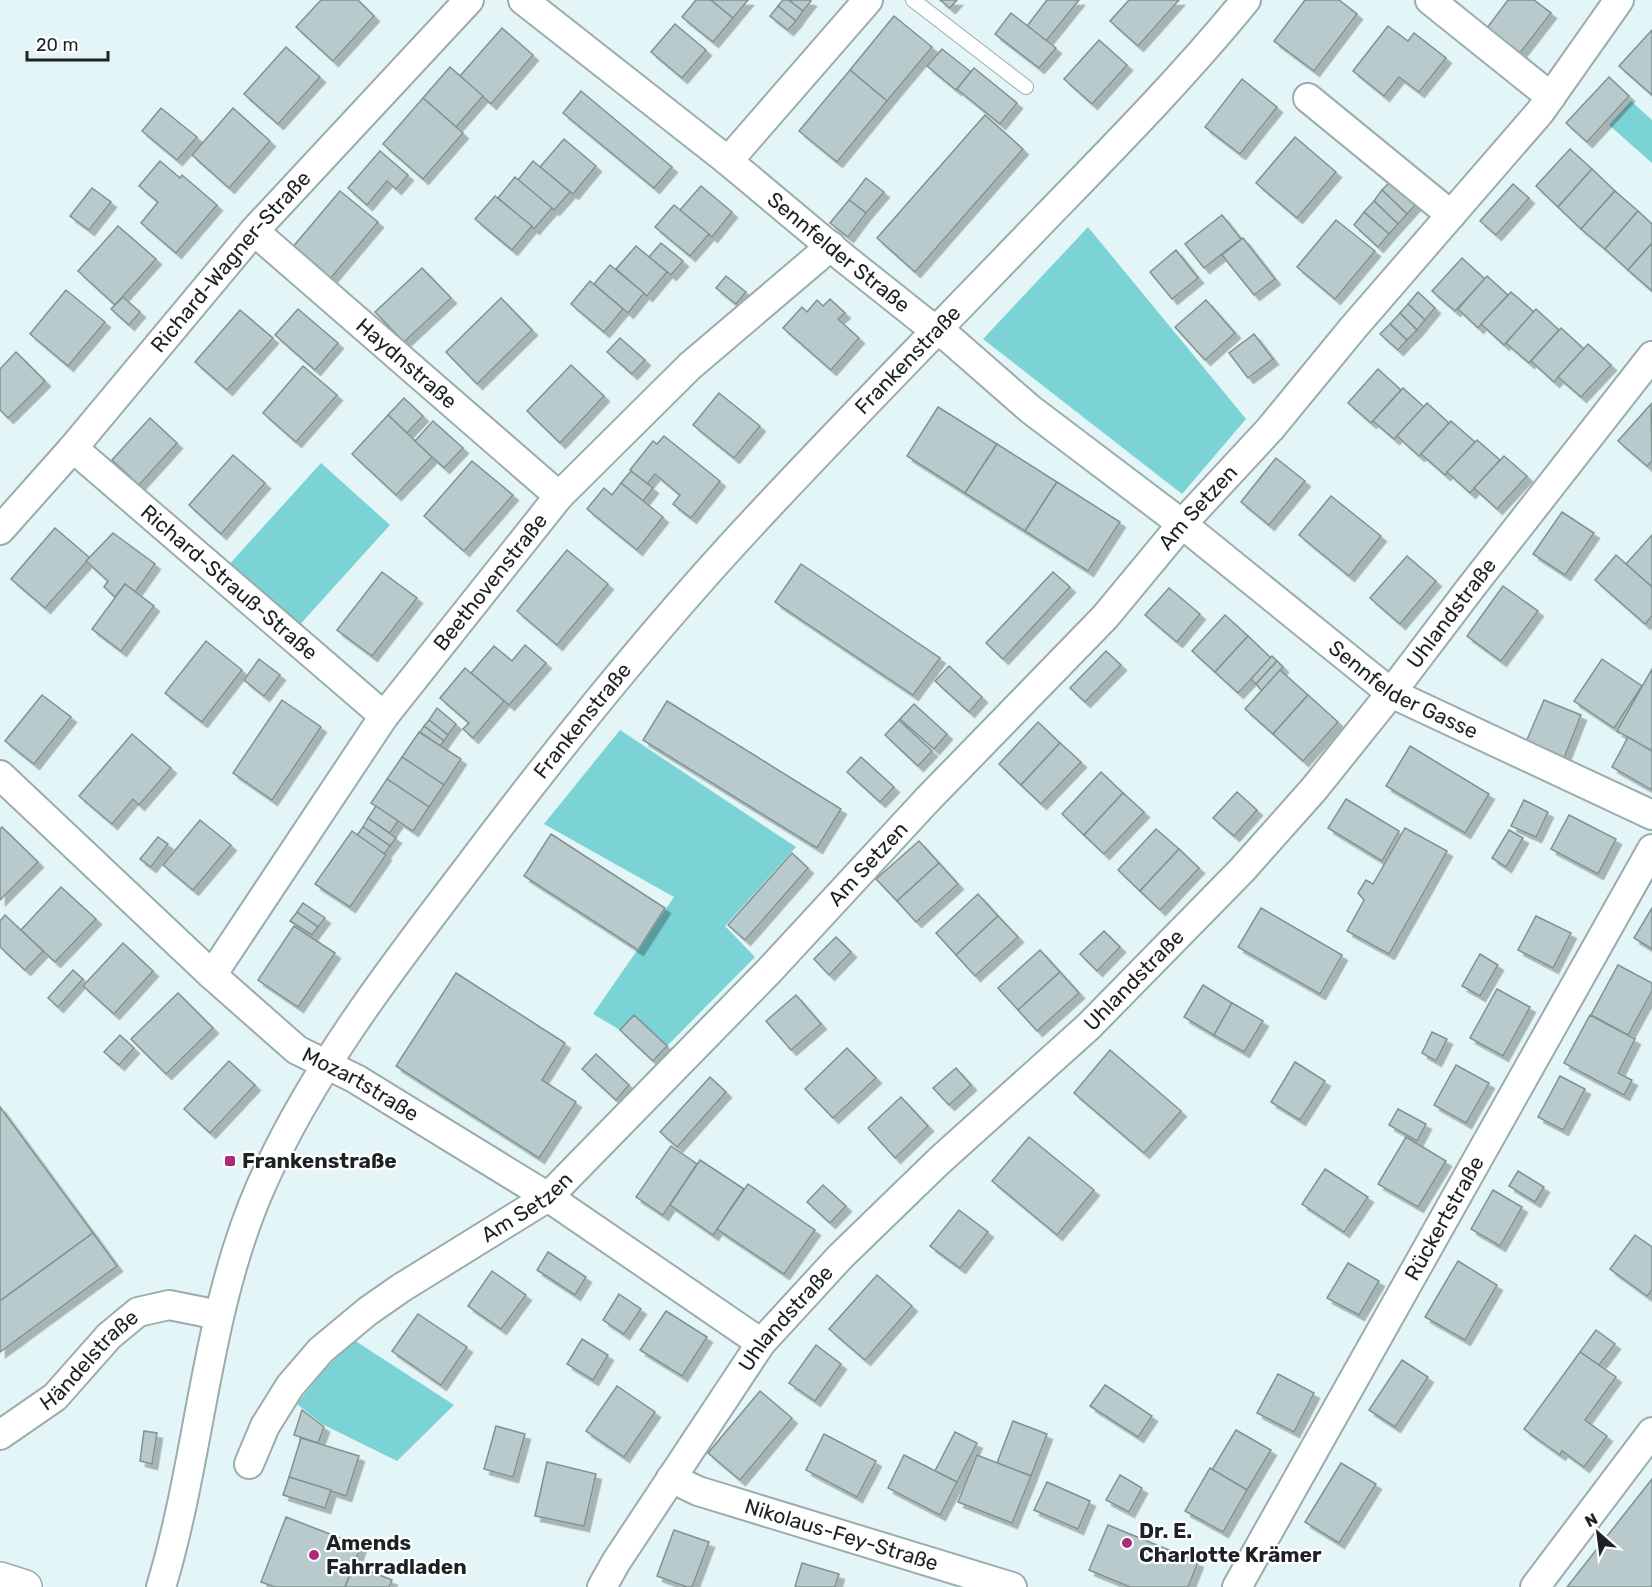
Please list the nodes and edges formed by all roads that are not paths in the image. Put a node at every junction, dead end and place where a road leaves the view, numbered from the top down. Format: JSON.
{"nodes":[{"id":1,"x":469,"y":0,"type":"edge"},
{"id":2,"x":523,"y":0,"type":"edge"},
{"id":3,"x":868,"y":0,"type":"edge"},
{"id":4,"x":913,"y":0,"type":"edge"},
{"id":5,"x":1246,"y":0,"type":"edge"},
{"id":6,"x":1430,"y":0,"type":"edge"},
{"id":7,"x":1619,"y":0,"type":"edge"},
{"id":8,"x":1026,"y":87,"type":"dead end"},
{"id":9,"x":1551,"y":97,"type":"junction"},
{"id":10,"x":1308,"y":98,"type":"dead end"},
{"id":11,"x":728,"y":161,"type":"junction"},
{"id":12,"x":1451,"y":215,"type":"junction"},
{"id":13,"x":254,"y":231,"type":"junction"},
{"id":14,"x":831,"y":246,"type":"junction"},
{"id":15,"x":937,"y":330,"type":"junction"},
{"id":16,"x":1652,"y":356,"type":"edge"},
{"id":17,"x":73,"y":448,"type":"junction"},
{"id":18,"x":559,"y":496,"type":"junction"},
{"id":19,"x":1182,"y":524,"type":"junction"},
{"id":20,"x":0,"y":530,"type":"edge"},
{"id":21,"x":1391,"y":693,"type":"junction"},
{"id":22,"x":384,"y":716,"type":"junction"},
{"id":23,"x":0,"y":775,"type":"edge"},
{"id":24,"x":1652,"y":815,"type":"edge"},
{"id":25,"x":1652,"y":849,"type":"edge"},
{"id":26,"x":212,"y":975,"type":"junction"},
{"id":27,"x":327,"y":1065,"type":"junction"},
{"id":28,"x":548,"y":1197,"type":"junction"},
{"id":29,"x":219,"y":1316,"type":"junction"},
{"id":30,"x":761,"y":1343,"type":"junction"},
{"id":31,"x":1652,"y":1432,"type":"edge"},
{"id":32,"x":0,"y":1435,"type":"edge"},
{"id":33,"x":249,"y":1464,"type":"dead end"},
{"id":34,"x":671,"y":1478,"type":"junction"},
{"id":35,"x":0,"y":1579,"type":"edge"},
{"id":36,"x":25,"y":1587,"type":"edge"},
{"id":37,"x":161,"y":1587,"type":"edge"},
{"id":38,"x":602,"y":1587,"type":"edge"},
{"id":39,"x":1012,"y":1587,"type":"edge"},
{"id":40,"x":1237,"y":1587,"type":"edge"},
{"id":41,"x":1535,"y":1587,"type":"edge"}],
"edges":[{"from":1,"to":13,"type":"street","name":"Richard-Wagner-Straße"},
{"from":2,"to":11,"type":"street","name":"Sennfelder Straße"},
{"from":3,"to":11,"type":"street"},
{"from":4,"to":8,"type":"lane"},
{"from":5,"to":15,"type":"street","name":"Frankenstraße"},
{"from":6,"to":9,"type":"street"},
{"from":7,"to":9,"type":"street","name":"Am Setzen"},
{"from":9,"to":12,"type":"street","name":"Am Setzen"},
{"from":10,"to":12,"type":"street"},
{"from":11,"to":14,"type":"street","name":"Sennfelder Straße"},
{"from":12,"to":19,"type":"street","name":"Am Setzen"},
{"from":13,"to":17,"type":"street","name":"Richard-Wagner-Straße"},
{"from":13,"to":18,"type":"street","name":"Haydnstraße"},
{"from":14,"to":15,"type":"street","name":"Sennfelder Straße"},
{"from":14,"to":18,"type":"street","name":"Beethovenstraße"},
{"from":15,"to":19,"type":"street","name":"Sennfelder Straße"},
{"from":15,"to":27,"type":"street","name":"Frankenstraße"},
{"from":16,"to":21,"type":"street","name":"Uhlandstraße"},
{"from":17,"to":20,"type":"street","name":"Richard-Wagner-Straße"},
{"from":17,"to":22,"type":"street","name":"Richard-Strauß-Straße"},
{"from":18,"to":22,"type":"street","name":"Beethovenstraße"},
{"from":19,"to":21,"type":"street","name":"Sennfelder Gasse"},
{"from":19,"to":28,"type":"street","name":"Am Setzen"},
{"from":21,"to":24,"type":"street","name":"Sennfelder Gasse"},
{"from":21,"to":30,"type":"street","name":"Uhlandstraße"},
{"from":22,"to":26,"type":"street","name":"Beethovenstraße"},
{"from":23,"to":26,"type":"street","name":"Mozartstraße"},
{"from":25,"to":40,"type":"street","name":"Rückertstraße"},
{"from":26,"to":27,"type":"street","name":"Mozartstraße"},
{"from":27,"to":28,"type":"street","name":"Mozartstraße"},
{"from":27,"to":29,"type":"street","name":"Frankenstraße"},
{"from":28,"to":30,"type":"street","name":"Mozartstraße"},
{"from":28,"to":33,"type":"street","name":"Am Setzen"},
{"from":29,"to":32,"type":"street","name":"Händelstraße"},
{"from":29,"to":37,"type":"street","name":"Frankenstraße"},
{"from":30,"to":34,"type":"street","name":"Uhlandstraße"},
{"from":31,"to":41,"type":"street"},
{"from":34,"to":38,"type":"street","name":"Uhlandstraße"},
{"from":34,"to":39,"type":"street","name":"Nikolaus-Fey-Straße"},
{"from":35,"to":36,"type":"street"}]}
